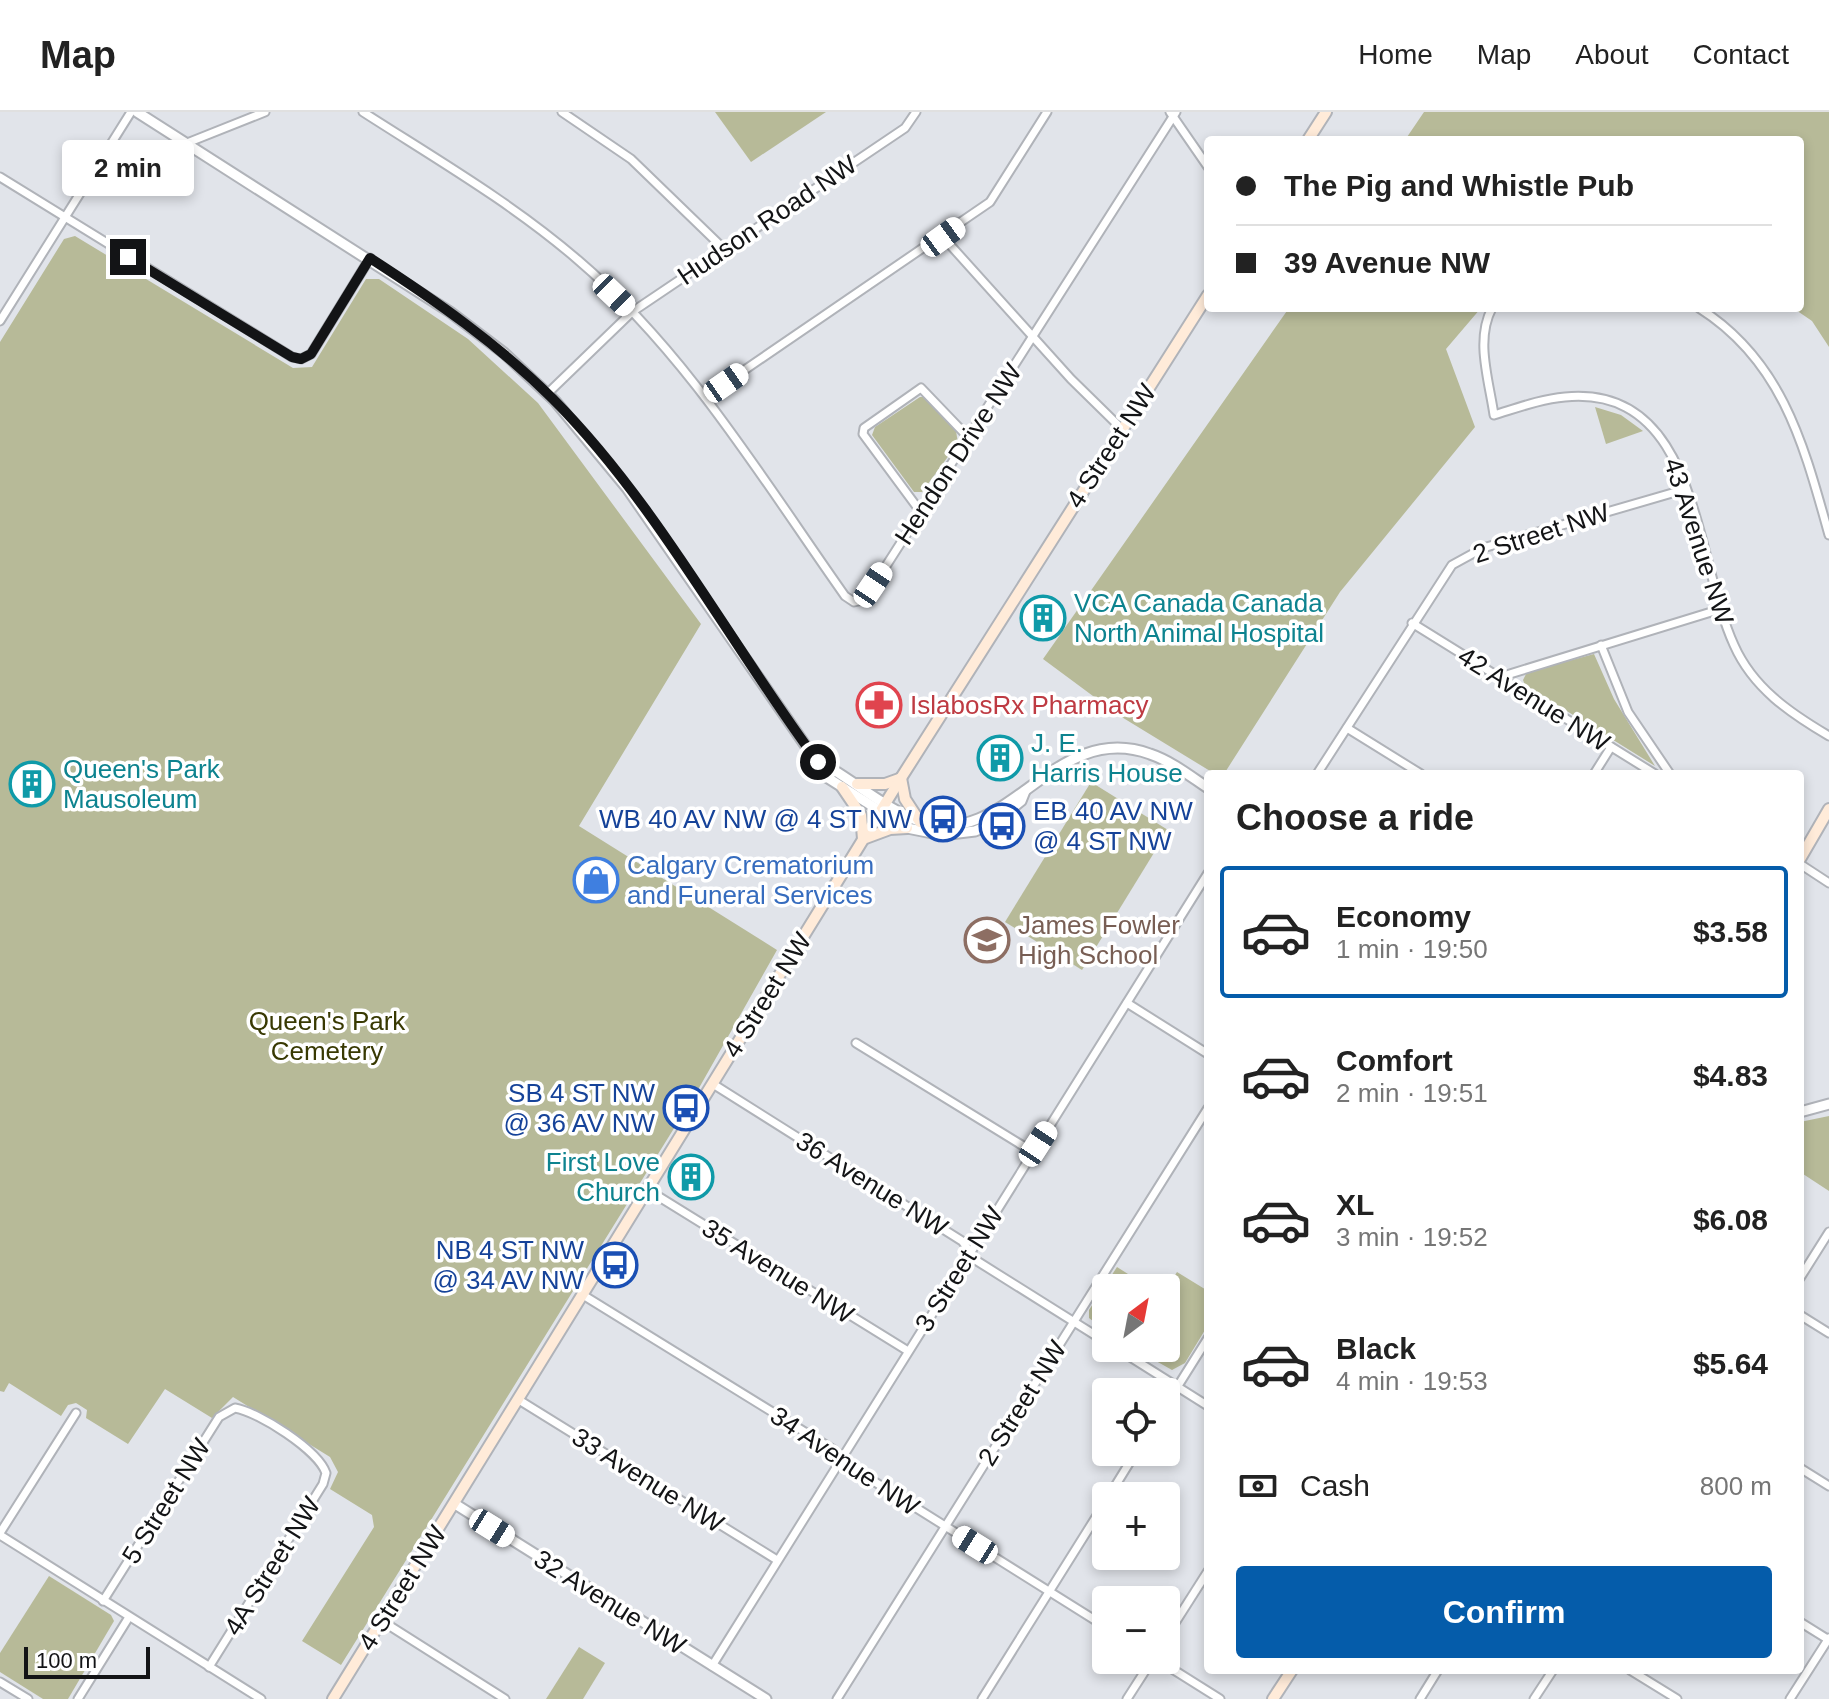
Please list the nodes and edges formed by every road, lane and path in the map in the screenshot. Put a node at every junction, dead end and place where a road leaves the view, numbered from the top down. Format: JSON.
{"nodes":[{"id":1,"x":131,"y":112,"type":"edge"},
{"id":2,"x":137,"y":112,"type":"edge"},
{"id":3,"x":265,"y":112,"type":"edge"},
{"id":4,"x":363,"y":112,"type":"edge"},
{"id":5,"x":562,"y":112,"type":"edge"},
{"id":6,"x":916,"y":112,"type":"edge"},
{"id":7,"x":1047,"y":112,"type":"edge"},
{"id":8,"x":1326,"y":112,"type":"edge"},
{"id":9,"x":1173,"y":114,"type":"edge"},
{"id":10,"x":1311,"y":136,"type":"edge"},
{"id":11,"x":187,"y":143,"type":"junction"},
{"id":12,"x":1204,"y":161,"type":"edge"},
{"id":13,"x":0,"y":177,"type":"edge"},
{"id":14,"x":65,"y":218,"type":"junction"},
{"id":15,"x":943,"y":237,"type":"junction"},
{"id":16,"x":723,"y":248,"type":"junction"},
{"id":17,"x":370,"y":258,"type":"junction"},
{"id":18,"x":1204,"y":301,"type":"edge"},
{"id":19,"x":632,"y":312,"type":"junction"},
{"id":20,"x":1491,"y":312,"type":"edge"},
{"id":21,"x":1704,"y":312,"type":"edge"},
{"id":22,"x":0,"y":321,"type":"edge"},
{"id":23,"x":1033,"y":337,"type":"junction"},
{"id":24,"x":547,"y":394,"type":"junction"},
{"id":25,"x":705,"y":397,"type":"junction"},
{"id":26,"x":1122,"y":429,"type":"junction"},
{"id":27,"x":967,"y":436,"type":"junction"},
{"id":28,"x":1686,"y":489,"type":"junction"},
{"id":29,"x":920,"y":511,"type":"junction"},
{"id":30,"x":1829,"y":535,"type":"edge"},
{"id":31,"x":1721,"y":609,"type":"junction"},
{"id":32,"x":1412,"y":623,"type":"junction"},
{"id":33,"x":1601,"y":645,"type":"junction"},
{"id":34,"x":1500,"y":677,"type":"junction"},
{"id":35,"x":1347,"y":728,"type":"junction"},
{"id":36,"x":1829,"y":736,"type":"edge"},
{"id":37,"x":1611,"y":747,"type":"junction"},
{"id":38,"x":821,"y":766,"type":"junction"},
{"id":39,"x":1320,"y":770,"type":"edge"},
{"id":40,"x":1415,"y":770,"type":"edge"},
{"id":41,"x":1597,"y":770,"type":"edge"},
{"id":42,"x":1648,"y":770,"type":"edge"},
{"id":43,"x":1667,"y":770,"type":"edge"},
{"id":44,"x":901,"y":778,"type":"junction"},
{"id":45,"x":857,"y":784,"type":"junction"},
{"id":46,"x":1204,"y":786,"type":"edge"},
{"id":47,"x":842,"y":787,"type":"junction"},
{"id":48,"x":1025,"y":791,"type":"junction"},
{"id":49,"x":883,"y":807,"type":"junction"},
{"id":50,"x":1829,"y":809,"type":"edge"},
{"id":51,"x":920,"y":822,"type":"junction"},
{"id":52,"x":907,"y":828,"type":"junction"},
{"id":53,"x":863,"y":839,"type":"junction"},
{"id":54,"x":1804,"y":855,"type":"edge"},
{"id":55,"x":1804,"y":865,"type":"edge"},
{"id":56,"x":1204,"y":879,"type":"edge"},
{"id":57,"x":1829,"y":883,"type":"edge"},
{"id":58,"x":1127,"y":1003,"type":"junction"},
{"id":59,"x":856,"y":1043,"type":"dead end"},
{"id":60,"x":1204,"y":1051,"type":"edge"},
{"id":61,"x":713,"y":1084,"type":"junction"},
{"id":62,"x":1829,"y":1104,"type":"edge"},
{"id":63,"x":1804,"y":1111,"type":"edge"},
{"id":64,"x":1204,"y":1114,"type":"edge"},
{"id":65,"x":1033,"y":1152,"type":"junction"},
{"id":66,"x":648,"y":1190,"type":"junction"},
{"id":67,"x":1829,"y":1232,"type":"edge"},
{"id":68,"x":970,"y":1252,"type":"junction"},
{"id":69,"x":1804,"y":1272,"type":"edge"},
{"id":70,"x":583,"y":1295,"type":"junction"},
{"id":71,"x":1804,"y":1317,"type":"edge"},
{"id":72,"x":1074,"y":1321,"type":"junction"},
{"id":73,"x":1092,"y":1333,"type":"edge"},
{"id":74,"x":1829,"y":1333,"type":"edge"},
{"id":75,"x":1204,"y":1344,"type":"edge"},
{"id":76,"x":908,"y":1351,"type":"junction"},
{"id":77,"x":1138,"y":1362,"type":"edge"},
{"id":78,"x":1164,"y":1378,"type":"edge"},
{"id":79,"x":1180,"y":1381,"type":"edge"},
{"id":80,"x":1180,"y":1388,"type":"edge"},
{"id":81,"x":519,"y":1400,"type":"junction"},
{"id":82,"x":1204,"y":1403,"type":"edge"},
{"id":83,"x":76,"y":1413,"type":"dead end"},
{"id":84,"x":842,"y":1458,"type":"junction"},
{"id":85,"x":322,"y":1462,"type":"joint"},
{"id":86,"x":1804,"y":1470,"type":"edge"},
{"id":87,"x":1829,"y":1486,"type":"edge"},
{"id":88,"x":455,"y":1504,"type":"junction"},
{"id":89,"x":1092,"y":1522,"type":"edge"},
{"id":90,"x":945,"y":1526,"type":"junction"},
{"id":91,"x":0,"y":1534,"type":"edge"},
{"id":92,"x":777,"y":1560,"type":"junction"},
{"id":93,"x":1204,"y":1577,"type":"edge"},
{"id":94,"x":1049,"y":1591,"type":"junction"},
{"id":95,"x":103,"y":1601,"type":"junction"},
{"id":96,"x":1180,"y":1615,"type":"edge"},
{"id":97,"x":129,"y":1617,"type":"junction"},
{"id":98,"x":1092,"y":1618,"type":"edge"},
{"id":99,"x":382,"y":1621,"type":"junction"},
{"id":100,"x":1804,"y":1624,"type":"edge"},
{"id":101,"x":1829,"y":1639,"type":"edge"},
{"id":102,"x":712,"y":1666,"type":"junction"},
{"id":103,"x":209,"y":1667,"type":"junction"},
{"id":104,"x":1143,"y":1674,"type":"edge"},
{"id":105,"x":1180,"y":1674,"type":"edge"},
{"id":106,"x":1289,"y":1674,"type":"edge"},
{"id":107,"x":1436,"y":1674,"type":"edge"},
{"id":108,"x":1550,"y":1674,"type":"edge"},
{"id":109,"x":1636,"y":1674,"type":"edge"},
{"id":110,"x":0,"y":1682,"type":"edge"},
{"id":111,"x":754,"y":1696,"type":"edge"},
{"id":112,"x":28,"y":1699,"type":"edge"},
{"id":113,"x":78,"y":1699,"type":"edge"},
{"id":114,"x":261,"y":1699,"type":"edge"},
{"id":115,"x":333,"y":1699,"type":"edge"},
{"id":116,"x":505,"y":1699,"type":"edge"},
{"id":117,"x":766,"y":1699,"type":"edge"},
{"id":118,"x":837,"y":1699,"type":"edge"},
{"id":119,"x":982,"y":1699,"type":"edge"},
{"id":120,"x":1127,"y":1699,"type":"edge"},
{"id":121,"x":1220,"y":1699,"type":"edge"},
{"id":122,"x":1273,"y":1699,"type":"edge"},
{"id":123,"x":1420,"y":1699,"type":"edge"},
{"id":124,"x":1534,"y":1699,"type":"edge"},
{"id":125,"x":1677,"y":1699,"type":"edge"},
{"id":126,"x":1790,"y":1699,"type":"edge"}],
"edges":[{"from":1,"to":14,"type":"street"},
{"from":2,"to":11,"type":"street"},
{"from":3,"to":11,"type":"street"},
{"from":4,"to":19,"type":"street","name":"Hendon Drive NW"},
{"from":5,"to":16,"type":"street"},
{"from":6,"to":16,"type":"street","name":"Hudson Road NW"},
{"from":7,"to":15,"type":"street"},
{"from":8,"to":10,"type":"main road"},
{"from":9,"to":12,"type":"street"},
{"from":9,"to":23,"type":"street","name":"Hendon Drive NW"},
{"from":11,"to":17,"type":"street"},
{"from":13,"to":14,"type":"street"},
{"from":14,"to":17,"type":"street"},
{"from":14,"to":22,"type":"street"},
{"from":15,"to":23,"type":"street"},
{"from":15,"to":25,"type":"street"},
{"from":16,"to":19,"type":"street","name":"Hudson Road NW"},
{"from":17,"to":24,"type":"street"},
{"from":18,"to":26,"type":"main road","name":"4 Street NW"},
{"from":19,"to":24,"type":"street","name":"Hudson Road NW"},
{"from":19,"to":25,"type":"street","name":"Hendon Drive NW"},
{"from":20,"to":28,"type":"street","name":"43 Avenue NW"},
{"from":21,"to":30,"type":"street"},
{"from":23,"to":26,"type":"street"},
{"from":23,"to":27,"type":"street","name":"Hendon Drive NW"},
{"from":24,"to":38,"type":"street"},
{"from":25,"to":29,"type":"street","name":"Hendon Drive NW"},
{"from":26,"to":44,"type":"main road","name":"4 Street NW"},
{"from":27,"to":29,"type":"street","name":"Hendon Drive NW"},
{"from":27,"to":29,"type":"street"},
{"from":28,"to":31,"type":"street","name":"43 Avenue NW"},
{"from":28,"to":32,"type":"street","name":"2 Street NW"},
{"from":31,"to":33,"type":"street"},
{"from":31,"to":36,"type":"street","name":"43 Avenue NW"},
{"from":32,"to":34,"type":"street","name":"42 Avenue NW"},
{"from":32,"to":35,"type":"street","name":"2 Street NW"},
{"from":33,"to":34,"type":"street"},
{"from":33,"to":43,"type":"street","name":"42 Avenue NW"},
{"from":34,"to":37,"type":"street","name":"42 Avenue NW"},
{"from":35,"to":39,"type":"street","name":"2 Street NW"},
{"from":35,"to":40,"type":"street"},
{"from":37,"to":41,"type":"street"},
{"from":37,"to":42,"type":"street","name":"42 Avenue NW"},
{"from":38,"to":45,"type":"street"},
{"from":38,"to":47,"type":"street"},
{"from":44,"to":45,"type":"main road"},
{"from":44,"to":49,"type":"main road","name":"4 Street NW"},
{"from":44,"to":51,"type":"main road"},
{"from":45,"to":49,"type":"street"},
{"from":46,"to":48,"type":"street"},
{"from":47,"to":49,"type":"street"},
{"from":47,"to":53,"type":"main road"},
{"from":48,"to":51,"type":"street"},
{"from":48,"to":52,"type":"street"},
{"from":49,"to":51,"type":"street"},
{"from":49,"to":52,"type":"street"},
{"from":49,"to":53,"type":"main road","name":"4 Street NW"},
{"from":50,"to":54,"type":"main road"},
{"from":52,"to":53,"type":"main road"},
{"from":53,"to":61,"type":"main road","name":"4 Street NW"},
{"from":55,"to":57,"type":"street"},
{"from":56,"to":58,"type":"street","name":"3 Street NW"},
{"from":58,"to":60,"type":"street"},
{"from":58,"to":65,"type":"street","name":"3 Street NW"},
{"from":59,"to":65,"type":"street"},
{"from":61,"to":66,"type":"main road","name":"4 Street NW"},
{"from":61,"to":68,"type":"street","name":"36 Avenue NW"},
{"from":62,"to":63,"type":"street"},
{"from":64,"to":72,"type":"street","name":"2 Street NW"},
{"from":65,"to":68,"type":"street","name":"3 Street NW"},
{"from":66,"to":70,"type":"main road","name":"4 Street NW"},
{"from":66,"to":76,"type":"street","name":"35 Avenue NW"},
{"from":67,"to":69,"type":"street"},
{"from":68,"to":72,"type":"street","name":"36 Avenue NW"},
{"from":68,"to":76,"type":"street","name":"3 Street NW"},
{"from":70,"to":81,"type":"main road","name":"4 Street NW"},
{"from":70,"to":84,"type":"street","name":"34 Avenue NW"},
{"from":71,"to":74,"type":"street"},
{"from":72,"to":73,"type":"street","name":"36 Avenue NW"},
{"from":72,"to":90,"type":"street","name":"2 Street NW"},
{"from":75,"to":79,"type":"street"},
{"from":76,"to":84,"type":"street","name":"3 Street NW"},
{"from":77,"to":78,"type":"street"},
{"from":80,"to":82,"type":"street"},
{"from":81,"to":88,"type":"main road","name":"4 Street NW"},
{"from":81,"to":92,"type":"street","name":"33 Avenue NW"},
{"from":83,"to":91,"type":"street"},
{"from":84,"to":90,"type":"street","name":"34 Avenue NW"},
{"from":84,"to":92,"type":"street","name":"3 Street NW"},
{"from":85,"to":95,"type":"street","name":"5 Street NW"},
{"from":85,"to":103,"type":"street","name":"4A Street NW"},
{"from":86,"to":87,"type":"street"},
{"from":88,"to":99,"type":"main road","name":"4 Street NW"},
{"from":88,"to":102,"type":"street","name":"32 Avenue NW"},
{"from":89,"to":94,"type":"street"},
{"from":90,"to":94,"type":"street","name":"34 Avenue NW"},
{"from":90,"to":118,"type":"street","name":"2 Street NW"},
{"from":91,"to":95,"type":"street"},
{"from":92,"to":102,"type":"street","name":"3 Street NW"},
{"from":93,"to":96,"type":"street"},
{"from":94,"to":98,"type":"street","name":"34 Avenue NW"},
{"from":94,"to":119,"type":"street"},
{"from":95,"to":97,"type":"street"},
{"from":97,"to":103,"type":"street"},
{"from":97,"to":113,"type":"street"},
{"from":99,"to":115,"type":"main road","name":"4 Street NW"},
{"from":99,"to":116,"type":"street"},
{"from":100,"to":101,"type":"street"},
{"from":101,"to":126,"type":"street"},
{"from":102,"to":111,"type":"street","name":"32 Avenue NW"},
{"from":103,"to":114,"type":"street"},
{"from":104,"to":120,"type":"street"},
{"from":105,"to":121,"type":"street"},
{"from":106,"to":122,"type":"main road"},
{"from":107,"to":123,"type":"street"},
{"from":108,"to":124,"type":"street"},
{"from":109,"to":125,"type":"street"},
{"from":110,"to":112,"type":"street"},
{"from":111,"to":117,"type":"street","name":"32 Avenue NW"}]}
